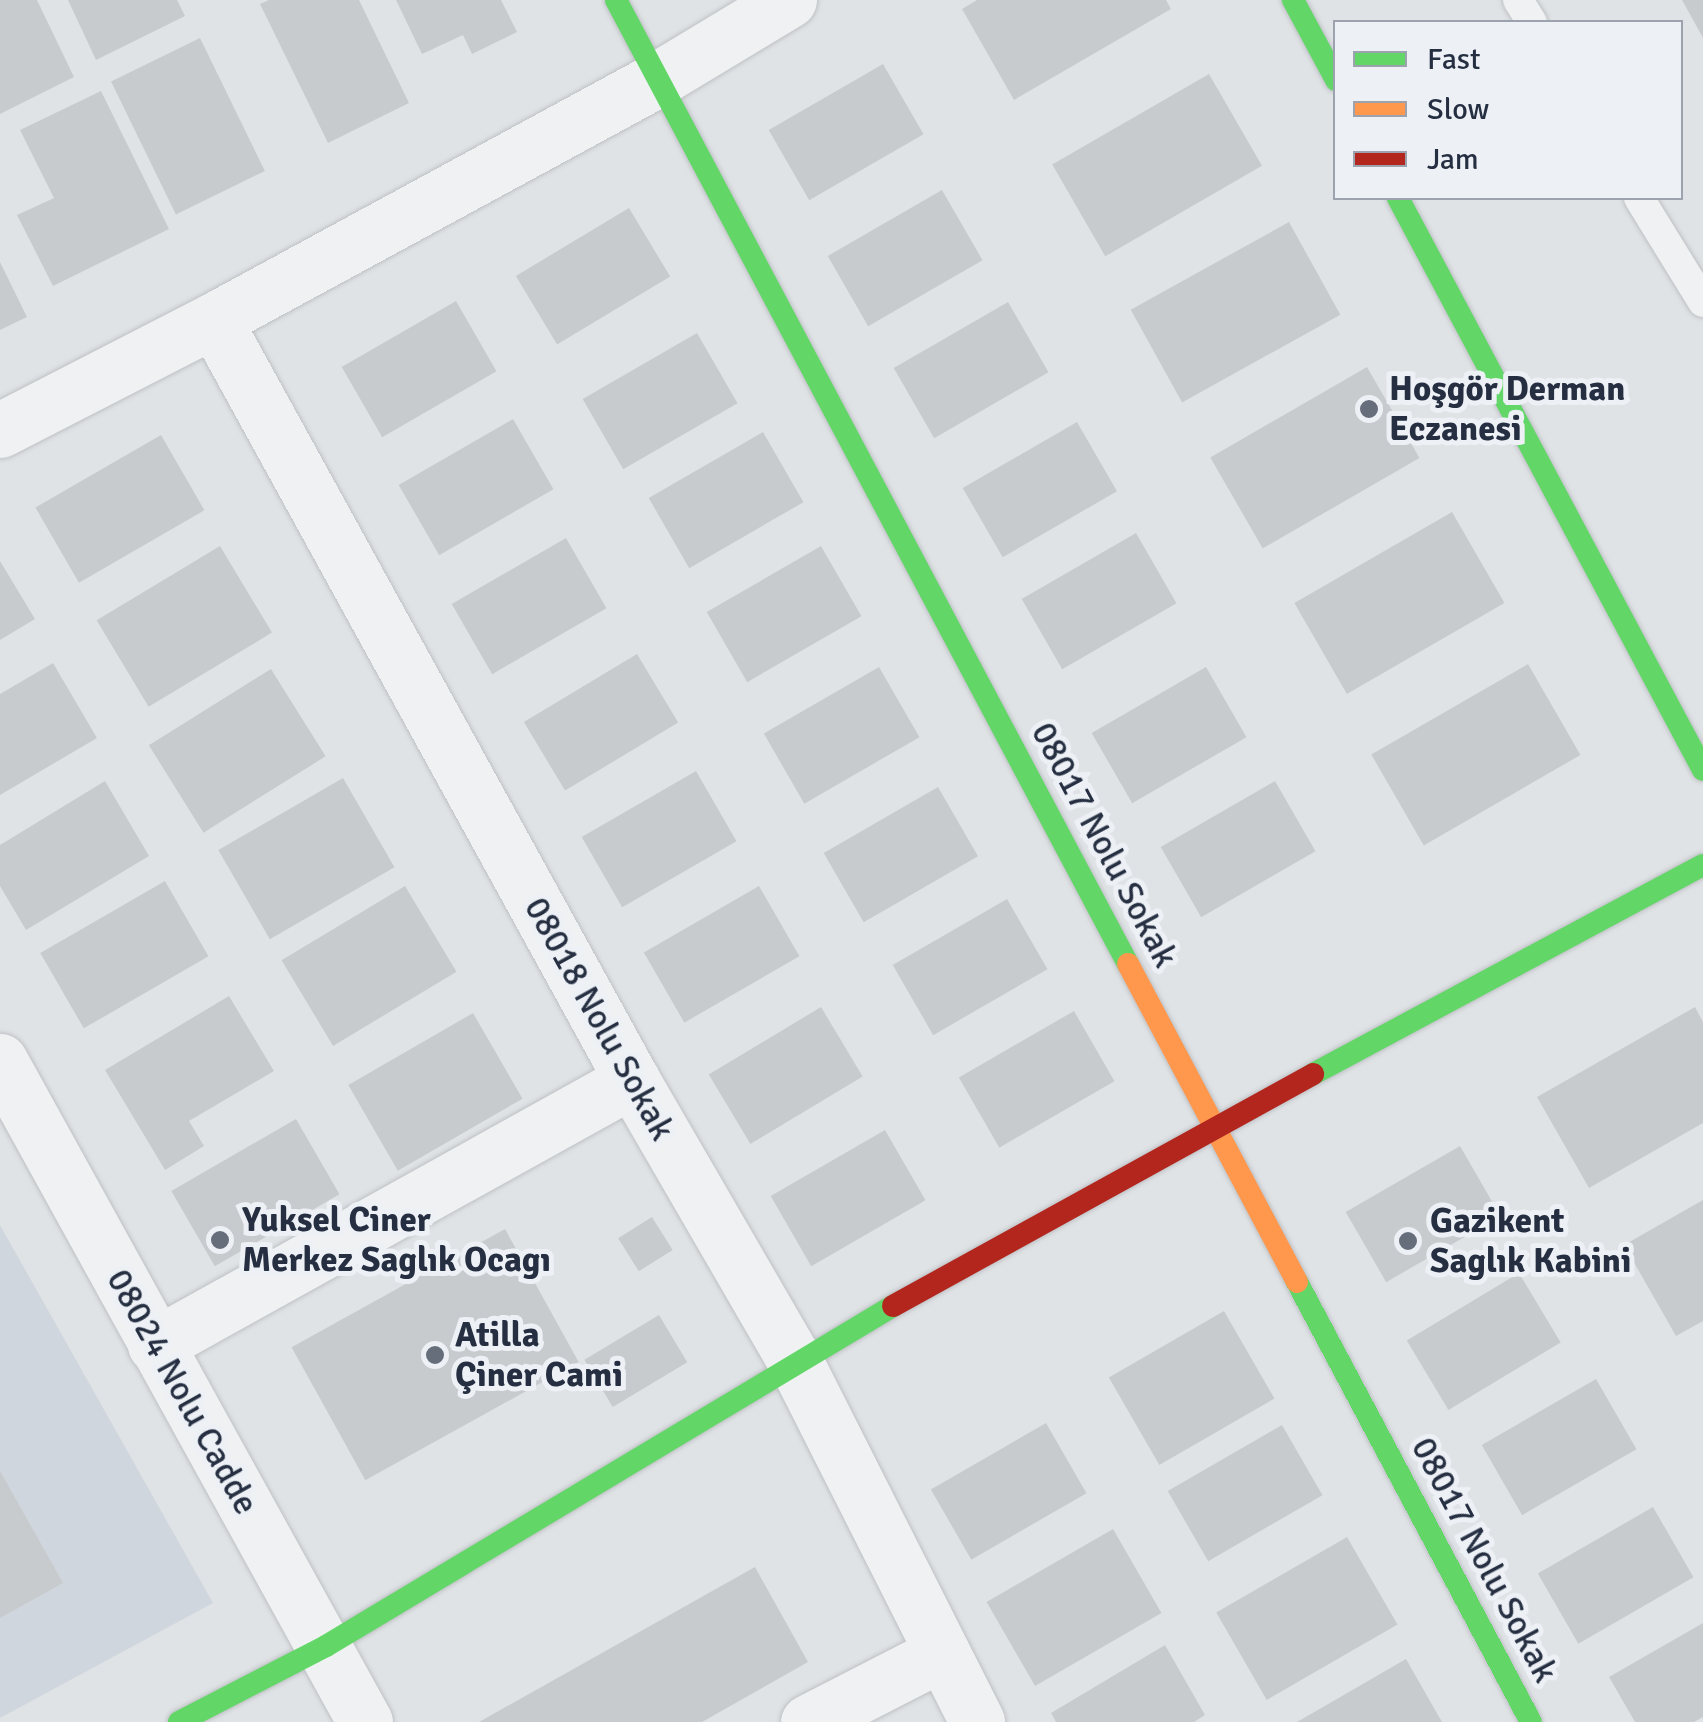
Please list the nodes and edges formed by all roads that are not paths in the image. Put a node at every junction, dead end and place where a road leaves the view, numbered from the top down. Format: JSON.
{"nodes":[{"id":1,"x":616,"y":0,"type":"edge"},
{"id":2,"x":789,"y":0,"type":"edge"},
{"id":3,"x":1293,"y":0,"type":"edge"},
{"id":4,"x":1333,"y":74,"type":"edge"},
{"id":5,"x":658,"y":78,"type":"junction"},
{"id":6,"x":1399,"y":200,"type":"edge"},
{"id":7,"x":1640,"y":200,"type":"edge"},
{"id":8,"x":1703,"y":302,"type":"edge"},
{"id":9,"x":214,"y":320,"type":"junction"},
{"id":10,"x":0,"y":430,"type":"edge"},
{"id":11,"x":1703,"y":770,"type":"edge"},
{"id":12,"x":1703,"y":865,"type":"edge"},
{"id":13,"x":0,"y":1062,"type":"edge"},
{"id":14,"x":632,"y":1080,"type":"junction"},
{"id":15,"x":1214,"y":1127,"type":"junction"},
{"id":16,"x":155,"y":1345,"type":"junction"},
{"id":17,"x":795,"y":1362,"type":"junction"},
{"id":18,"x":326,"y":1646,"type":"junction"},
{"id":19,"x":942,"y":1654,"type":"junction"},
{"id":20,"x":178,"y":1722,"type":"edge"},
{"id":21,"x":365,"y":1722,"type":"edge"},
{"id":22,"x":808,"y":1722,"type":"edge"},
{"id":23,"x":977,"y":1722,"type":"edge"},
{"id":24,"x":1530,"y":1722,"type":"edge"}],
"edges":[{"from":1,"to":5,"type":"street","name":"08017 Nolu Sokak"},
{"from":2,"to":5,"type":"street"},
{"from":3,"to":4,"type":"street"},
{"from":5,"to":9,"type":"street"},
{"from":5,"to":15,"type":"street","name":"08017 Nolu Sokak"},
{"from":6,"to":11,"type":"street"},
{"from":7,"to":8,"type":"lane"},
{"from":9,"to":10,"type":"street"},
{"from":9,"to":14,"type":"street","name":"08018 Nolu Sokak"},
{"from":12,"to":15,"type":"street"},
{"from":13,"to":16,"type":"street","name":"08024 Nolu Cadde"},
{"from":14,"to":16,"type":"street"},
{"from":14,"to":17,"type":"street","name":"08018 Nolu Sokak"},
{"from":15,"to":17,"type":"street"},
{"from":15,"to":24,"type":"street","name":"08017 Nolu Sokak"},
{"from":16,"to":18,"type":"street","name":"08024 Nolu Cadde"},
{"from":17,"to":18,"type":"street"},
{"from":17,"to":19,"type":"street","name":"08018 Nolu Sokak"},
{"from":18,"to":20,"type":"street"},
{"from":18,"to":21,"type":"street","name":"08024 Nolu Cadde"},
{"from":19,"to":22,"type":"street"},
{"from":19,"to":23,"type":"street","name":"08018 Nolu Sokak"}]}
